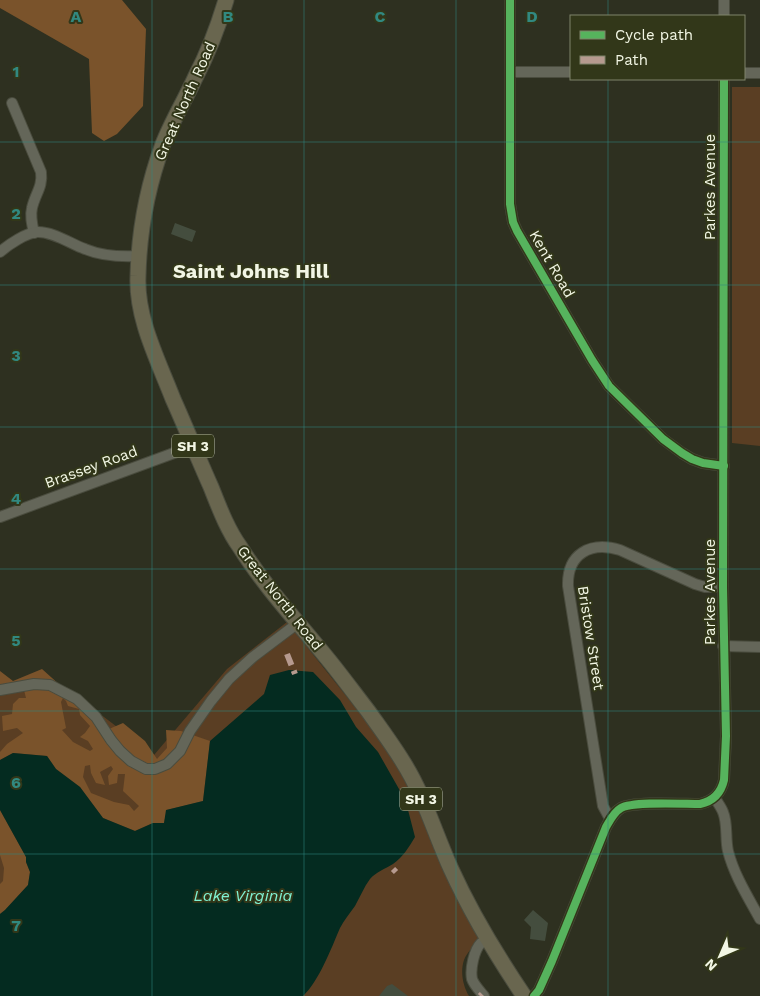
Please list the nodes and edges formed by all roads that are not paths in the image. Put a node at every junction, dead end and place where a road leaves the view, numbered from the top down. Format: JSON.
{"nodes":[{"id":1,"x":226,"y":0,"type":"edge"},
{"id":2,"x":510,"y":0,"type":"edge"},
{"id":3,"x":724,"y":0,"type":"edge"},
{"id":4,"x":724,"y":15,"type":"edge"},
{"id":5,"x":510,"y":72,"type":"junction"},
{"id":6,"x":570,"y":72,"type":"edge"},
{"id":7,"x":745,"y":73,"type":"edge"},
{"id":8,"x":760,"y":73,"type":"edge"},
{"id":9,"x":724,"y":80,"type":"edge"},
{"id":10,"x":12,"y":103,"type":"dead end"},
{"id":11,"x":34,"y":232,"type":"junction"},
{"id":12,"x":0,"y":252,"type":"edge"},
{"id":13,"x":139,"y":256,"type":"junction"},
{"id":14,"x":193,"y":446,"type":"junction"},
{"id":15,"x":724,"y":466,"type":"junction"},
{"id":16,"x":0,"y":517,"type":"edge"},
{"id":17,"x":723,"y":587,"type":"junction"},
{"id":18,"x":298,"y":623,"type":"junction"},
{"id":19,"x":723,"y":646,"type":"junction"},
{"id":20,"x":760,"y":647,"type":"edge"},
{"id":21,"x":0,"y":690,"type":"edge"},
{"id":22,"x":714,"y":798,"type":"junction"},
{"id":23,"x":610,"y":819,"type":"junction"},
{"id":24,"x":760,"y":919,"type":"edge"},
{"id":25,"x":488,"y":939,"type":"junction"},
{"id":26,"x":484,"y":996,"type":"edge"},
{"id":27,"x":524,"y":996,"type":"edge"},
{"id":28,"x":534,"y":996,"type":"edge"}],
"edges":[{"from":1,"to":13,"type":"highway","name":"Great North Road","number":"SH 3"},
{"from":2,"to":5,"type":"street","name":"Kent Road"},
{"from":3,"to":4,"type":"street"},
{"from":5,"to":6,"type":"street"},
{"from":5,"to":15,"type":"street","name":"Kent Road"},
{"from":7,"to":8,"type":"street"},
{"from":9,"to":15,"type":"street","name":"Parkes Avenue"},
{"from":10,"to":11,"type":"street"},
{"from":11,"to":12,"type":"street"},
{"from":11,"to":13,"type":"street"},
{"from":13,"to":14,"type":"highway","name":"Great North Road","number":"SH 3"},
{"from":14,"to":16,"type":"street","name":"Brassey Road"},
{"from":14,"to":18,"type":"highway","name":"Great North Road","number":"SH 3"},
{"from":15,"to":17,"type":"street","name":"Parkes Avenue"},
{"from":17,"to":19,"type":"street","name":"Parkes Avenue"},
{"from":17,"to":23,"type":"street","name":"Bristow Street"},
{"from":18,"to":21,"type":"street"},
{"from":18,"to":25,"type":"highway","name":"Great North Road","number":"SH 3"},
{"from":19,"to":20,"type":"street"},
{"from":19,"to":22,"type":"street","name":"Parkes Avenue"},
{"from":22,"to":23,"type":"street"},
{"from":22,"to":24,"type":"street"},
{"from":23,"to":28,"type":"street"},
{"from":25,"to":26,"type":"street"},
{"from":25,"to":27,"type":"highway","name":"Great North Road","number":"SH 3"}]}
